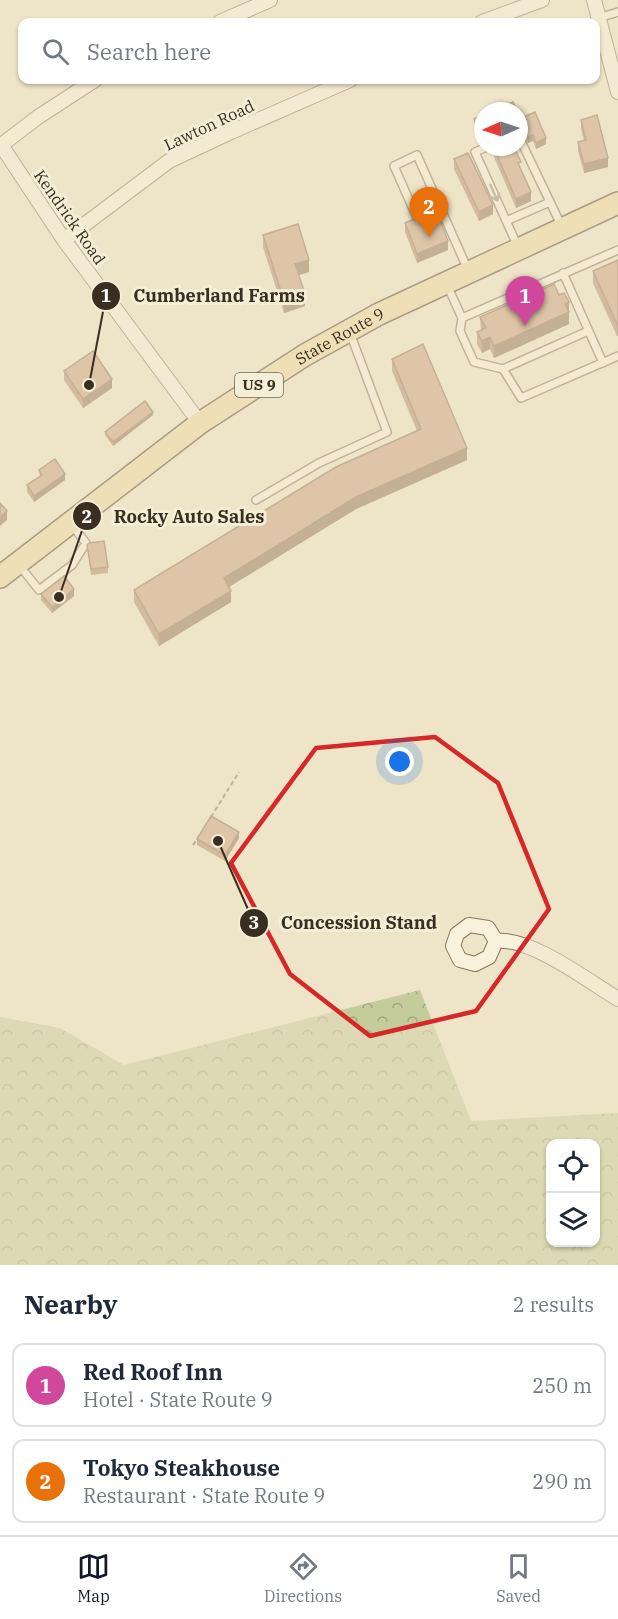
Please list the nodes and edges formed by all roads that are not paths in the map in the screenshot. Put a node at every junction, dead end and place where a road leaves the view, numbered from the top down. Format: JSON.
{"nodes":[{"id":1,"x":270,"y":0,"type":"edge"},
{"id":2,"x":542,"y":0,"type":"edge"},
{"id":3,"x":594,"y":0,"type":"edge"},
{"id":4,"x":618,"y":12,"type":"edge"},
{"id":5,"x":229,"y":18,"type":"edge"},
{"id":6,"x":493,"y":18,"type":"edge"},
{"id":7,"x":598,"y":18,"type":"joint"},
{"id":8,"x":600,"y":25,"type":"edge"},
{"id":9,"x":89,"y":84,"type":"edge"},
{"id":10,"x":341,"y":84,"type":"edge"},
{"id":11,"x":618,"y":92,"type":"edge"},
{"id":12,"x":1,"y":146,"type":"edge"},
{"id":13,"x":477,"y":156,"type":"edge"},
{"id":14,"x":528,"y":156,"type":"edge"},
{"id":15,"x":550,"y":202,"type":"junction"},
{"id":16,"x":618,"y":203,"type":"edge"},
{"id":17,"x":440,"y":209,"type":"junction"},
{"id":18,"x":506,"y":220,"type":"junction"},
{"id":19,"x":563,"y":229,"type":"junction"},
{"id":20,"x":64,"y":240,"type":"junction"},
{"id":21,"x":518,"y":249,"type":"junction"},
{"id":22,"x":618,"y":250,"type":"edge"},
{"id":23,"x":468,"y":272,"type":"junction"},
{"id":24,"x":563,"y":273,"type":"junction"},
{"id":25,"x":446,"y":283,"type":"junction"},
{"id":26,"x":462,"y":318,"type":"junction"},
{"id":27,"x":349,"y":331,"type":"junction"},
{"id":28,"x":588,"y":331,"type":"junction"},
{"id":29,"x":618,"y":356,"type":"edge"},
{"id":30,"x":603,"y":363,"type":"junction"},
{"id":31,"x":503,"y":369,"type":"junction"},
{"id":32,"x":200,"y":423,"type":"junction"},
{"id":33,"x":256,"y":500,"type":"dead end"},
{"id":34,"x":70,"y":522,"type":"junction"},
{"id":35,"x":17,"y":564,"type":"junction"},
{"id":36,"x":0,"y":577,"type":"edge"},
{"id":37,"x":496,"y":941,"type":"dead end"},
{"id":38,"x":618,"y":999,"type":"edge"}],
"edges":[{"from":1,"to":5,"type":"street"},
{"from":2,"to":6,"type":"street"},
{"from":3,"to":7,"type":"street"},
{"from":4,"to":7,"type":"lane"},
{"from":8,"to":11,"type":"street"},
{"from":9,"to":12,"type":"street"},
{"from":10,"to":20,"type":"street","name":"Lawton Road"},
{"from":12,"to":20,"type":"street","name":"Kendrick Road"},
{"from":13,"to":18,"type":"lane","one_way":true},
{"from":14,"to":15,"type":"lane"},
{"from":15,"to":18,"type":"lane"},
{"from":15,"to":19,"type":"lane"},
{"from":16,"to":19,"type":"main road","name":"State Route 9","number":"US 9"},
{"from":17,"to":17,"type":"lane"},
{"from":17,"to":23,"type":"lane"},
{"from":18,"to":21,"type":"lane"},
{"from":19,"to":21,"type":"main road","name":"State Route 9","number":"US 9"},
{"from":20,"to":32,"type":"street","name":"Kendrick Road"},
{"from":21,"to":23,"type":"main road","name":"State Route 9","number":"US 9"},
{"from":22,"to":24,"type":"lane"},
{"from":23,"to":25,"type":"main road","name":"State Route 9","number":"US 9"},
{"from":24,"to":26,"type":"lane"},
{"from":24,"to":28,"type":"lane"},
{"from":25,"to":26,"type":"lane"},
{"from":25,"to":27,"type":"main road","name":"State Route 9","number":"US 9"},
{"from":26,"to":31,"type":"lane"},
{"from":27,"to":32,"type":"main road","name":"State Route 9","number":"US 9"},
{"from":27,"to":33,"type":"lane"},
{"from":28,"to":30,"type":"lane"},
{"from":28,"to":31,"type":"lane"},
{"from":29,"to":30,"type":"lane"},
{"from":30,"to":31,"type":"lane"},
{"from":32,"to":34,"type":"main road","name":"State Route 9","number":"US 9"},
{"from":34,"to":35,"type":"main road","name":"State Route 9","number":"US 9"},
{"from":34,"to":35,"type":"lane"},
{"from":35,"to":36,"type":"main road","name":"State Route 9","number":"US 9"},
{"from":37,"to":38,"type":"street"}]}
